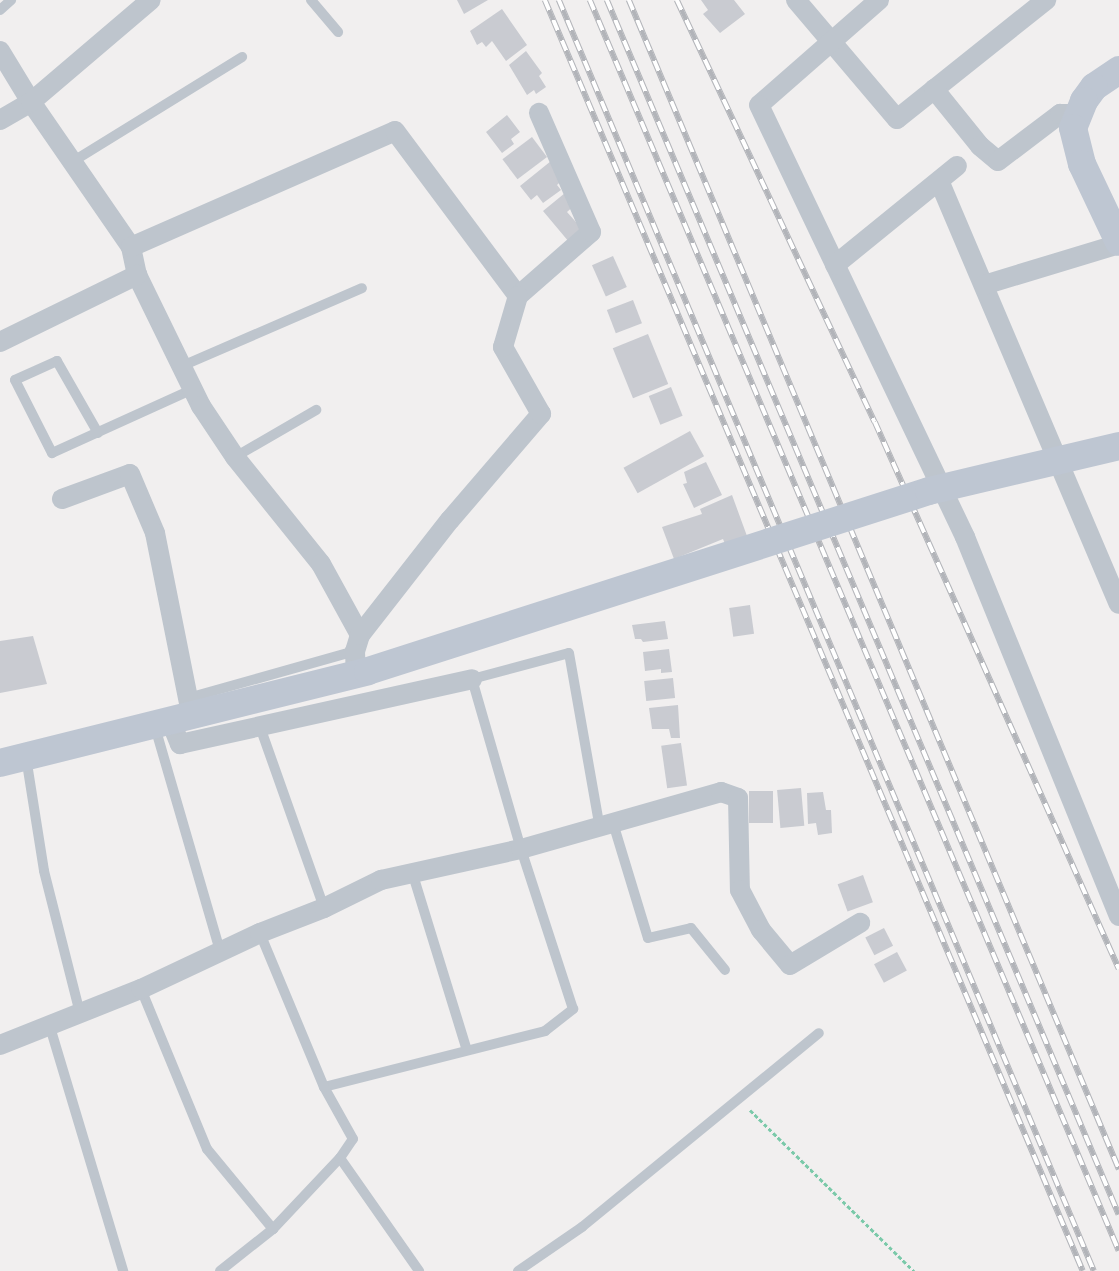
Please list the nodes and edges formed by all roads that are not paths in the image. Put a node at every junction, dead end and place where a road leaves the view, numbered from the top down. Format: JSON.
{"nodes":[{"id":1,"x":12,"y":0,"type":"edge"},
{"id":2,"x":151,"y":0,"type":"edge"},
{"id":3,"x":311,"y":0,"type":"edge"},
{"id":4,"x":796,"y":0,"type":"edge"},
{"id":5,"x":879,"y":0,"type":"edge"},
{"id":6,"x":1046,"y":0,"type":"edge"},
{"id":7,"x":0,"y":10,"type":"edge"},
{"id":8,"x":338,"y":32,"type":"dead end"},
{"id":9,"x":830,"y":41,"type":"junction"},
{"id":10,"x":0,"y":51,"type":"edge"},
{"id":11,"x":242,"y":57,"type":"dead end"},
{"id":12,"x":1119,"y":70,"type":"edge"},
{"id":13,"x":934,"y":89,"type":"junction"},
{"id":14,"x":31,"y":102,"type":"junction"},
{"id":15,"x":539,"y":112,"type":"dead end"},
{"id":16,"x":1076,"y":114,"type":"junction"},
{"id":17,"x":0,"y":120,"type":"edge"},
{"id":18,"x":72,"y":162,"type":"junction"},
{"id":19,"x":957,"y":166,"type":"dead end"},
{"id":20,"x":940,"y":182,"type":"junction"},
{"id":21,"x":1119,"y":243,"type":"edge"},
{"id":22,"x":131,"y":248,"type":"junction"},
{"id":23,"x":835,"y":265,"type":"junction"},
{"id":24,"x":137,"y":275,"type":"junction"},
{"id":25,"x":984,"y":285,"type":"junction"},
{"id":26,"x":362,"y":288,"type":"dead end"},
{"id":27,"x":518,"y":296,"type":"junction"},
{"id":28,"x":0,"y":342,"type":"edge"},
{"id":29,"x":182,"y":366,"type":"junction"},
{"id":30,"x":193,"y":389,"type":"junction"},
{"id":31,"x":316,"y":410,"type":"dead end"},
{"id":32,"x":98,"y":432,"type":"junction"},
{"id":33,"x":1119,"y":446,"type":"edge"},
{"id":34,"x":235,"y":457,"type":"junction"},
{"id":35,"x":62,"y":499,"type":"dead end"},
{"id":36,"x":1119,"y":604,"type":"edge"},
{"id":37,"x":360,"y":658,"type":"junction"},
{"id":38,"x":472,"y":679,"type":"junction"},
{"id":39,"x":176,"y":716,"type":"junction"},
{"id":40,"x":259,"y":724,"type":"junction"},
{"id":41,"x":26,"y":756,"type":"junction"},
{"id":42,"x":0,"y":763,"type":"edge"},
{"id":43,"x":606,"y":826,"type":"junction"},
{"id":44,"x":521,"y":849,"type":"junction"},
{"id":45,"x":413,"y":875,"type":"junction"},
{"id":46,"x":324,"y":908,"type":"junction"},
{"id":47,"x":1119,"y":916,"type":"edge"},
{"id":48,"x":860,"y":923,"type":"dead end"},
{"id":49,"x":260,"y":933,"type":"junction"},
{"id":50,"x":220,"y":951,"type":"junction"},
{"id":51,"x":725,"y":970,"type":"dead end"},
{"id":52,"x":141,"y":989,"type":"junction"},
{"id":53,"x":80,"y":1013,"type":"junction"},
{"id":54,"x":50,"y":1027,"type":"junction"},
{"id":55,"x":819,"y":1033,"type":"dead end"},
{"id":56,"x":0,"y":1045,"type":"edge"},
{"id":57,"x":467,"y":1050,"type":"junction"},
{"id":58,"x":324,"y":1087,"type":"junction"},
{"id":59,"x":340,"y":1158,"type":"junction"},
{"id":60,"x":273,"y":1230,"type":"junction"},
{"id":61,"x":123,"y":1271,"type":"edge"},
{"id":62,"x":220,"y":1271,"type":"edge"},
{"id":63,"x":419,"y":1271,"type":"edge"},
{"id":64,"x":518,"y":1271,"type":"edge"}],
"edges":[{"from":1,"to":7,"type":"lane"},
{"from":2,"to":14,"type":"street"},
{"from":3,"to":8,"type":"lane"},
{"from":4,"to":9,"type":"street"},
{"from":5,"to":9,"type":"street"},
{"from":6,"to":13,"type":"street"},
{"from":9,"to":13,"type":"street"},
{"from":9,"to":23,"type":"street"},
{"from":10,"to":14,"type":"street"},
{"from":11,"to":18,"type":"lane"},
{"from":12,"to":16,"type":"street"},
{"from":13,"to":16,"type":"street"},
{"from":14,"to":17,"type":"street"},
{"from":14,"to":18,"type":"street"},
{"from":15,"to":27,"type":"street"},
{"from":16,"to":21,"type":"street"},
{"from":18,"to":22,"type":"street"},
{"from":19,"to":20,"type":"street"},
{"from":20,"to":23,"type":"street"},
{"from":20,"to":25,"type":"street"},
{"from":21,"to":25,"type":"street"},
{"from":22,"to":24,"type":"street"},
{"from":22,"to":27,"type":"street"},
{"from":23,"to":47,"type":"street"},
{"from":24,"to":28,"type":"street"},
{"from":24,"to":29,"type":"street"},
{"from":25,"to":36,"type":"street"},
{"from":26,"to":29,"type":"lane"},
{"from":27,"to":37,"type":"street"},
{"from":29,"to":30,"type":"street"},
{"from":30,"to":32,"type":"lane"},
{"from":30,"to":34,"type":"street"},
{"from":31,"to":34,"type":"lane"},
{"from":32,"to":32,"type":"lane"},
{"from":33,"to":37,"type":"street","bridge":true},
{"from":34,"to":37,"type":"street"},
{"from":35,"to":39,"type":"street"},
{"from":37,"to":39,"type":"street"},
{"from":38,"to":40,"type":"street"},
{"from":38,"to":43,"type":"lane"},
{"from":38,"to":44,"type":"lane"},
{"from":39,"to":40,"type":"street"},
{"from":39,"to":41,"type":"street"},
{"from":39,"to":50,"type":"lane"},
{"from":40,"to":46,"type":"lane"},
{"from":41,"to":42,"type":"street"},
{"from":41,"to":53,"type":"lane"},
{"from":43,"to":44,"type":"street"},
{"from":43,"to":48,"type":"street"},
{"from":43,"to":51,"type":"lane"},
{"from":44,"to":45,"type":"street"},
{"from":44,"to":57,"type":"lane"},
{"from":45,"to":46,"type":"street"},
{"from":45,"to":57,"type":"lane"},
{"from":46,"to":49,"type":"street"},
{"from":49,"to":50,"type":"street"},
{"from":49,"to":58,"type":"lane"},
{"from":50,"to":52,"type":"street"},
{"from":52,"to":53,"type":"street"},
{"from":52,"to":60,"type":"lane"},
{"from":53,"to":54,"type":"street"},
{"from":54,"to":56,"type":"street"},
{"from":54,"to":61,"type":"lane"},
{"from":55,"to":64,"type":"lane"},
{"from":57,"to":58,"type":"lane"},
{"from":58,"to":59,"type":"lane"},
{"from":59,"to":60,"type":"lane"},
{"from":59,"to":63,"type":"lane"},
{"from":60,"to":62,"type":"lane"}]}
